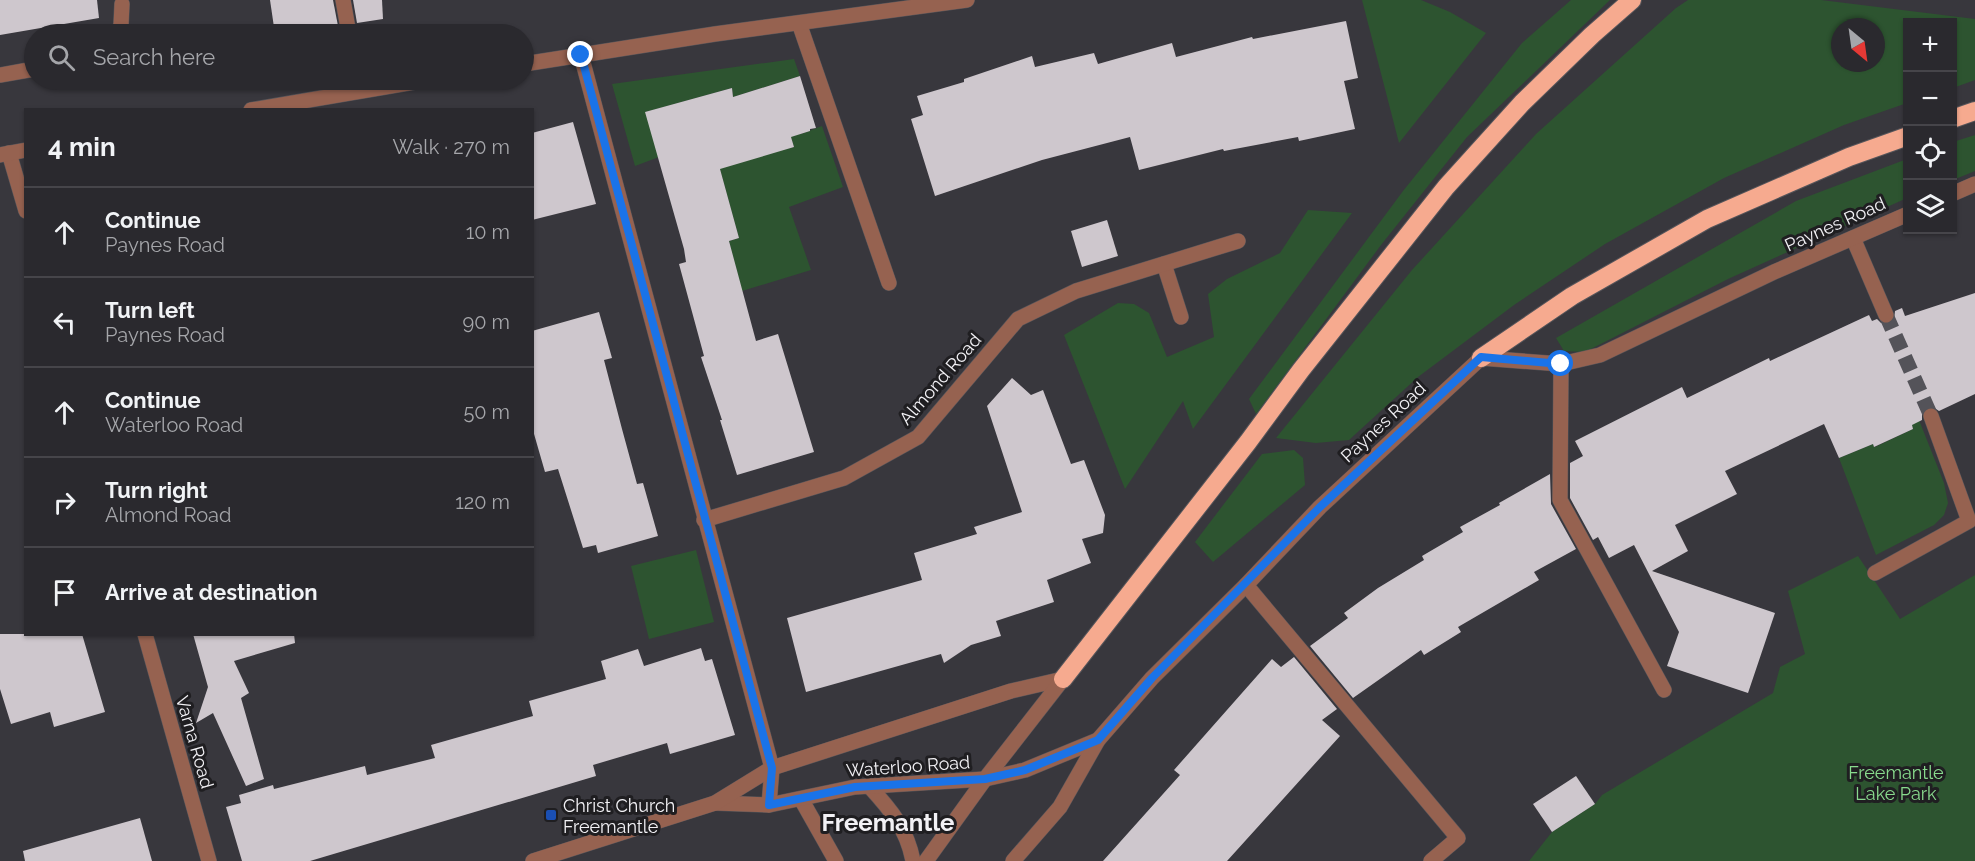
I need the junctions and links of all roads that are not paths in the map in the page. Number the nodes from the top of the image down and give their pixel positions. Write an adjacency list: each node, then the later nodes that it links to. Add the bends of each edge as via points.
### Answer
1 (344, 0): 7 (street)
2 (967, 0): 5 (street)
3 (1632, 0): 36 (highway, via 1522,103 1446,187)
4 (122, 4): 6 (street)
5 (799, 23): 8 (street); 26 (street)
6 (121, 24)
7 (347, 24)
8 (581, 55): 9 (street); 32 (street)
9 (534, 62)
10 (24, 71): 11 (street)
11 (0, 75)
12 (335, 90): 13 (street)
13 (259, 108)
14 (1975, 111): 15 (highway)
15 (1957, 118)
16 (1903, 138): 29 (highway, via 1707,219 1572,296)
17 (24, 150): 18 (street)
18 (5, 154): 21 (street)
19 (1975, 184): 20 (street)
20 (1957, 192)
21 (24, 206)
22 (1903, 216): 23 (street, Paynes Road)
23 (1853, 238): 27 (street); 30 (street, Paynes Road, via 1600,356)
24 (1238, 241): 25 (street, Almond Road)
25 (1164, 264): 28 (street); 32 (street, Almond Road, via 1076,291 1018,319 918,437 844,478)
26 (889, 283)
27 (1886, 315)
28 (1181, 317)
29 (1481, 357): 30 (street, Paynes Road); 34 (street, Paynes Road, via 1320,507)
30 (1561, 364): 37 (street, via 1560,500)
31 (1931, 416): 33 (street, via 1970,521)
32 (704, 520): 39 (street)
33 (1875, 573)
34 (1246, 585): 38 (street, Paynes Road, via 1152,678); 51 (street, via 1458,838)
35 (146, 636): 45 (street, Varna Road)
36 (1064, 679): 39 (street, Waterloo Road, via 1011,692); 40 (street)
37 (1664, 690)
38 (1098, 740): 40 (street, Waterloo Road, via 1025,770); 50 (street, Paynes Road, via 1060,807)
39 (772, 768): 43 (street, Waterloo Road); 44 (street)
40 (985, 779): 41 (street, Waterloo Road); 49 (street)
41 (869, 786): 42 (street, Waterloo Road); 48 (street, via 894,813)
42 (801, 799): 44 (street, Waterloo Road); 47 (street)
43 (716, 803): 44 (street, Waterloo Road); 46 (street, Waterloo Road)
44 (769, 805)
45 (208, 861)
46 (533, 861)
47 (836, 861)
48 (913, 861)
49 (926, 861)
50 (1013, 861)
51 (1431, 861)

